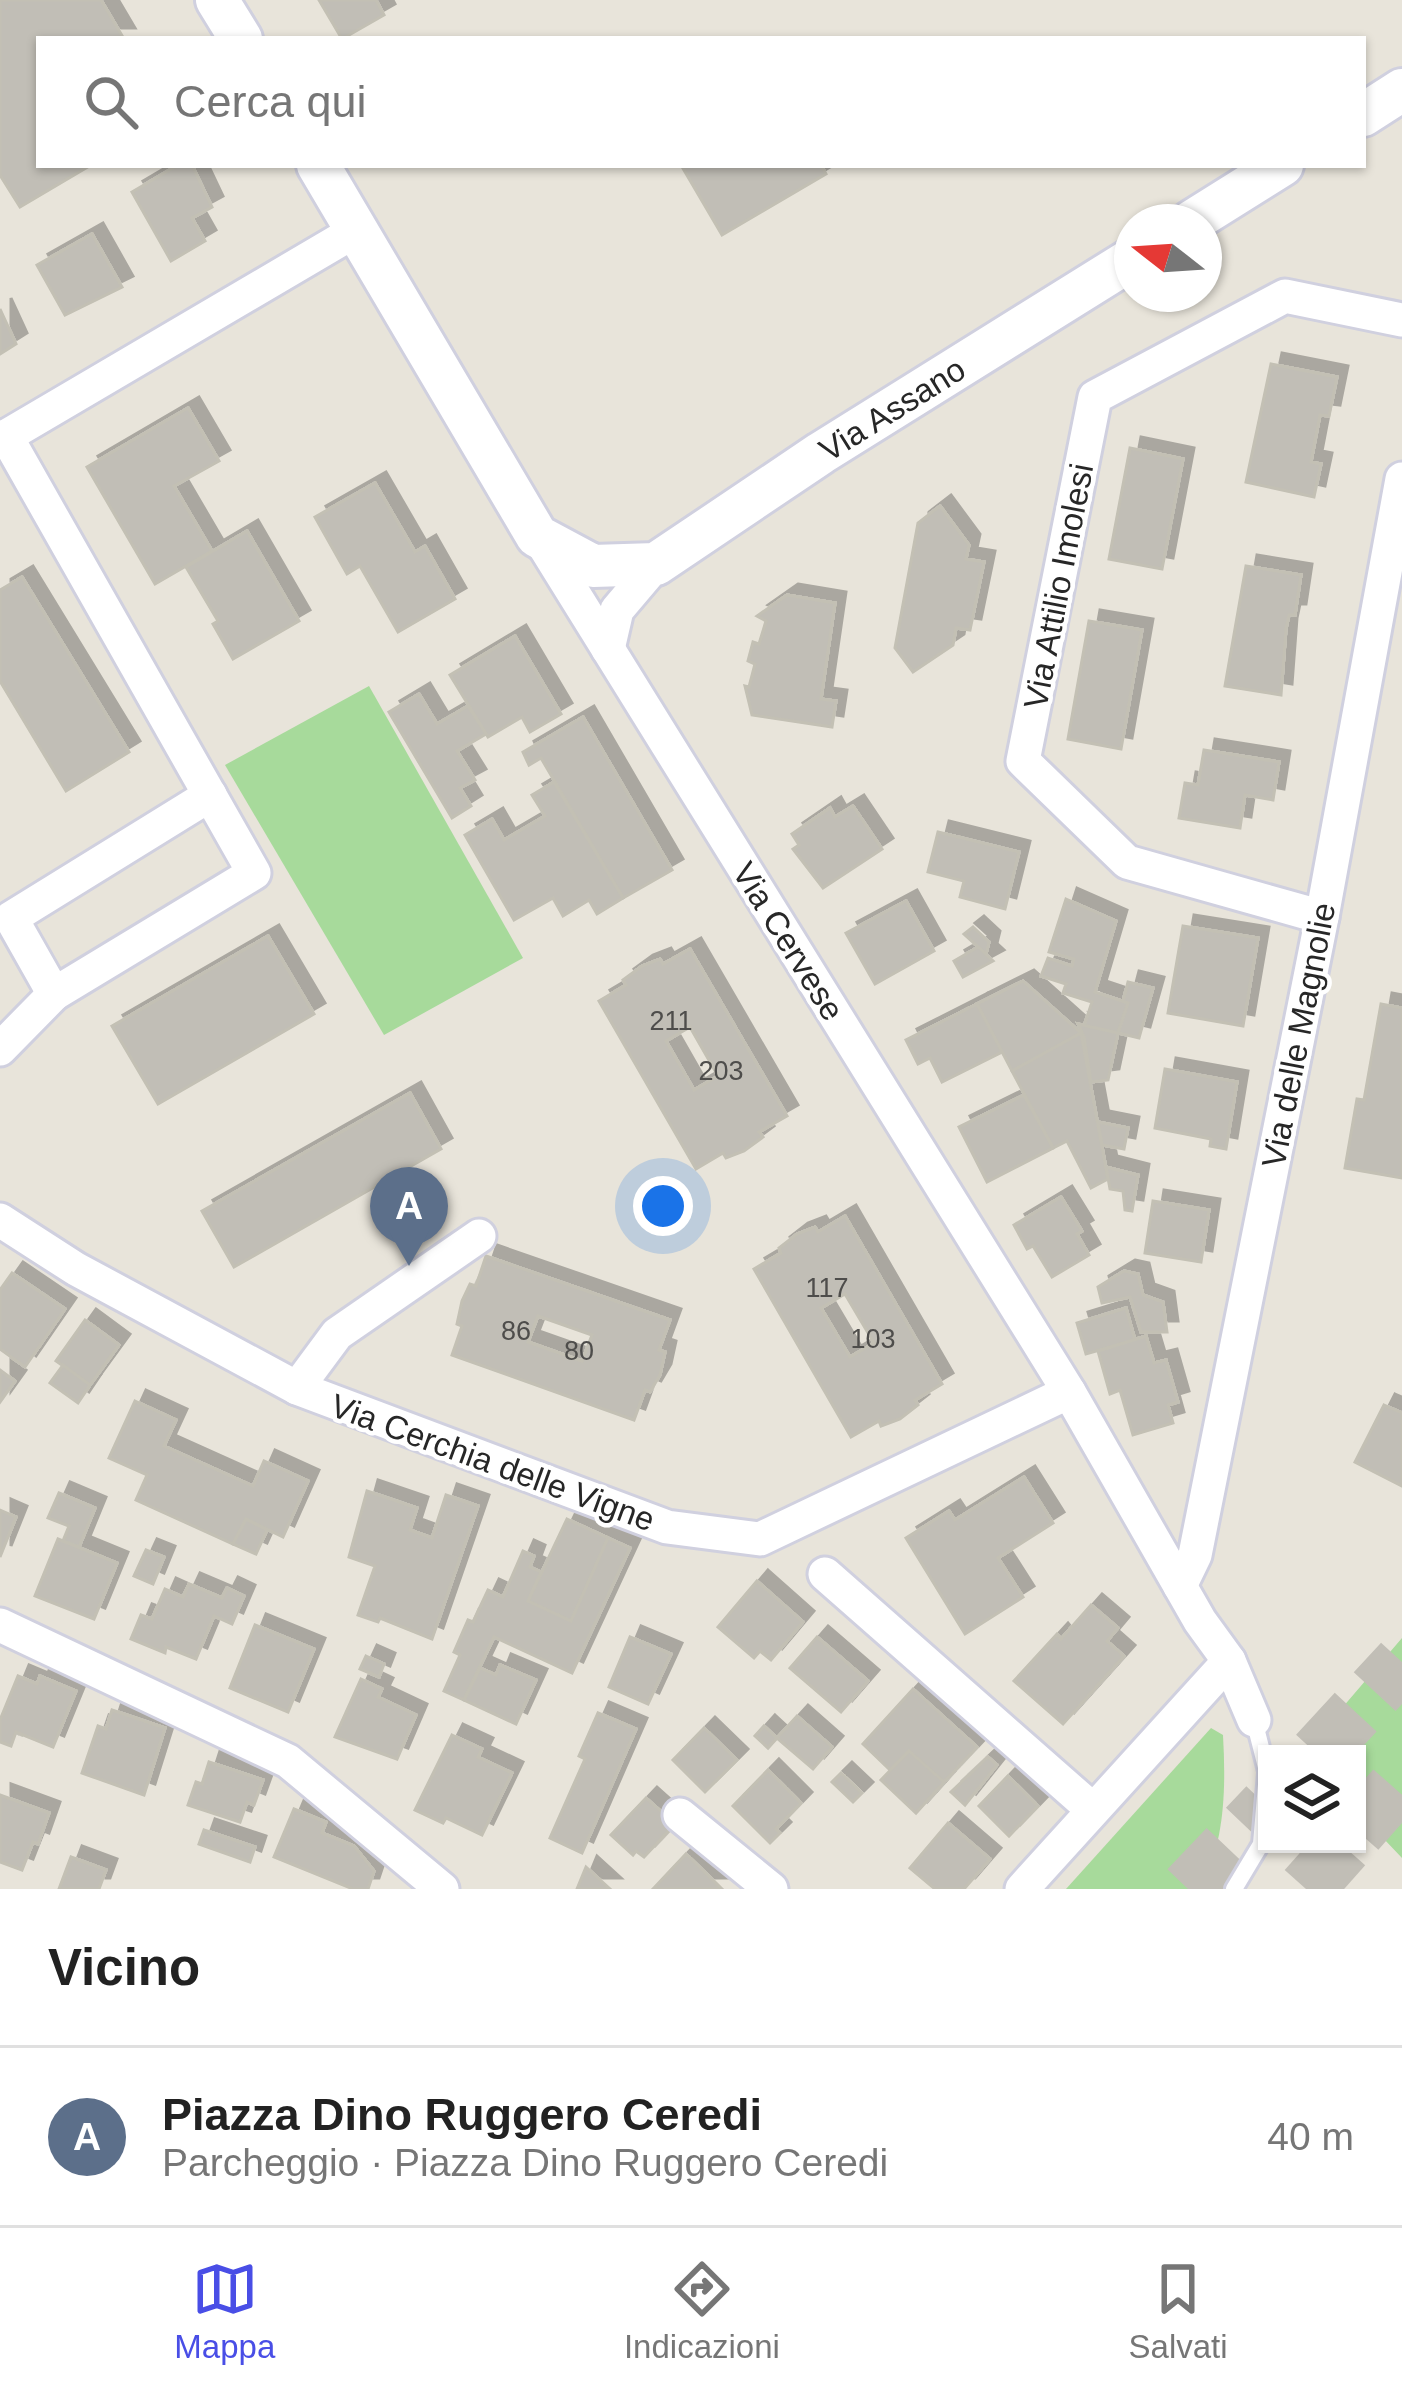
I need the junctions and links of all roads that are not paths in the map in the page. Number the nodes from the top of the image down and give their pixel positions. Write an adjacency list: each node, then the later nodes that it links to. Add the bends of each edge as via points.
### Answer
1 (217, 0): 2 (street)
2 (239, 36)
3 (1402, 90): 4 (street)
4 (1366, 113)
5 (320, 168): 8 (street, Via Cervese)
6 (1277, 168): 7 (street)
7 (1220, 204)
8 (357, 230): 11 (street); 13 (street, Via Cervese)
9 (1114, 270): 14 (street, Via Assano)
10 (1402, 320): 17 (street, Via Attilio Imolesi, via 1285,296 1096,398 1023,761 1126,862)
11 (3, 438): 16 (street)
12 (1402, 479): 17 (street, Via delle Magnolie)
13 (537, 536): 14 (street, via 593,566); 15 (street, Via Cervese)
14 (656, 564): 15 (street, Via Assano, via 617,610)
15 (608, 649): 23 (street, Via Cervese)
16 (210, 795): 18 (street, via 11,918); 18 (street, via 254,873)
17 (1322, 917): 25 (street, Via delle Magnolie, via 1195,1555)
18 (54, 994): 19 (street)
19 (0, 1049)
20 (0, 1220): 22 (street, Via Cerchia delle Vigne)
21 (479, 1236): 22 (street, via 337,1334)
22 (297, 1388): 23 (street, Via Cerchia delle Vigne, via 668,1527 760,1539)
23 (1069, 1392): 25 (street, Via Cervese)
24 (826, 1574): 30 (street)
25 (1180, 1586): 27 (street, Via Cervese)
26 (0, 1625): 33 (street, via 288,1761)
27 (1229, 1661): 28 (street, Via Cervese); 30 (street)
28 (1254, 1720): 29 (lane)
29 (1260, 1745)
30 (1092, 1809): 35 (street)
31 (680, 1815): 34 (street)
32 (1258, 1849): 36 (lane)
33 (442, 1889)
34 (771, 1889)
35 (1022, 1889)
36 (1234, 1889)

